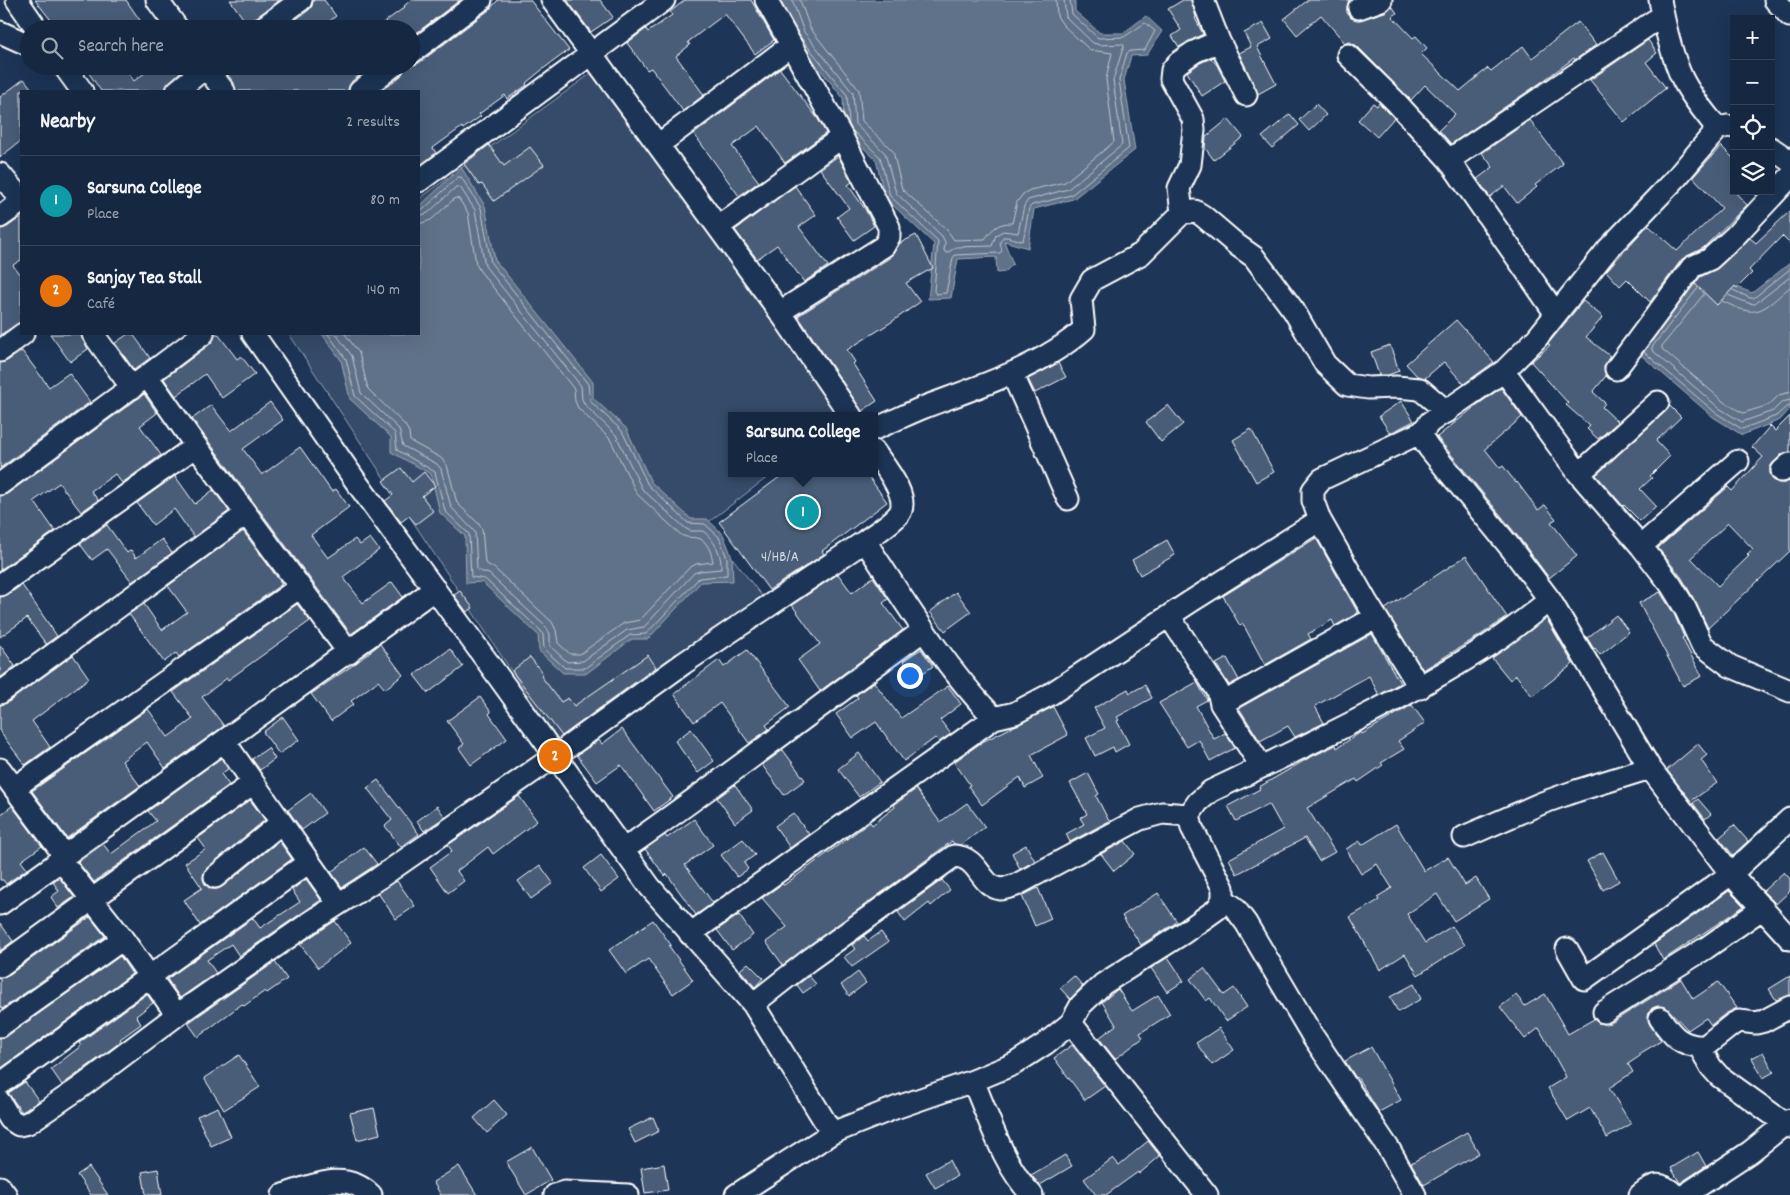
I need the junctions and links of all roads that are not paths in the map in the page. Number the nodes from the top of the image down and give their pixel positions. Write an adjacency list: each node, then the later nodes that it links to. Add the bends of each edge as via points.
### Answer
1 (17, 0): 14 (street)
2 (157, 0): 15 (street)
3 (301, 0): 16 (street)
4 (481, 0): 21 (street)
5 (552, 0): 22 (street)
6 (664, 0): 22 (street)
7 (766, 0): 20 (street)
8 (1202, 0): 19 (street)
9 (1381, 0): 12 (street)
10 (1775, 0): 13 (street)
11 (1661, 7): 33 (street, via 1683,80 1702,108); 37 (street)
12 (1359, 8)
13 (1790, 16)
14 (31, 20)
15 (171, 20)
16 (273, 20)
17 (0, 32): 18 (street)
18 (20, 41)
19 (1219, 41): 32 (street); 44 (street, via 1194,52 1172,70 1171,79 1193,119 1194,130 1190,165 1179,188)
20 (791, 44): 34 (street); 35 (street)
21 (420, 46)
22 (590, 53): 35 (street); 41 (street)
23 (1348, 55): 37 (street)
24 (70, 75): 28 (street)
25 (196, 75): 29 (street)
26 (212, 75): 30 (street)
27 (381, 75): 31 (street)
28 (81, 90)
29 (178, 90)
30 (223, 90)
31 (361, 90)
32 (1246, 95)
33 (1726, 128): 48 (street, via 1608,249)
34 (842, 137): 46 (street); 47 (street, via 889,227 889,237 884,246)
35 (658, 145): 46 (street)
36 (1774, 150): 38 (street)
37 (1449, 160): 48 (street)
38 (1790, 160)
39 (0, 174): 42 (street)
40 (1790, 177): 54 (street, via 1710,259 1692,267)
41 (420, 180)
42 (20, 200)
43 (20, 202): 45 (street)
44 (1182, 213): 56 (street, via 1141,254 1092,280 1082,299 1084,329 1068,344); 60 (street, via 1195,211 1254,256 1294,311 1325,364 1347,385 1420,389)
45 (0, 217)
46 (718, 227): 47 (street)
47 (780, 312): 59 (street)
48 (1556, 314): 55 (street)
49 (22, 335): 53 (street)
50 (94, 335): 57 (street)
51 (202, 335): 57 (street)
52 (254, 335): 75 (street)
53 (0, 351)
54 (1616, 369)
55 (1504, 371): 60 (street); 66 (street)
56 (1012, 373): 61 (street); 68 (street)
57 (139, 382): 63 (street); 67 (street)
58 (1658, 402): 66 (street)
59 (848, 412)
60 (1446, 412): 62 (street, via 1430,422)
61 (878, 427)
62 (1422, 432): 70 (street, via 1322,478 1313,490); 76 (street, via 1429,448)
63 (196, 446): 69 (street); 73 (street)
64 (878, 457): 71 (street, via 900,492 903,503 899,514)
65 (1738, 461): 72 (street)
66 (1579, 474): 72 (street)
67 (0, 484)
68 (1068, 499)
69 (246, 514): 74 (street); 83 (street)
70 (1320, 520): 77 (street); 78 (street)
71 (865, 541): 79 (street); 87 (street, via 684,663)
72 (1641, 546): 82 (street, via 1671,585 1702,645 1730,666)
73 (0, 585)
74 (300, 587): 80 (street); 92 (street)
75 (434, 589): 80 (street); 87 (street)
76 (1550, 600): 81 (street, via 1491,644); 89 (street)
77 (1169, 616): 84 (street, via 1218,691); 85 (street, via 1049,695 1015,713)
78 (1376, 617): 81 (street); 84 (street)
79 (924, 630): 85 (street, via 947,665); 97 (street)
80 (349, 653): 86 (street)
81 (1420, 688): 88 (street)
82 (1790, 691)
83 (0, 693)
84 (1221, 704): 88 (street)
85 (994, 718): 107 (street)
86 (224, 741): 91 (street); 98 (street)
87 (556, 756): 97 (street); 105 (street)
88 (1262, 767): 93 (street, via 1210,791)
89 (1650, 768): 96 (street, via 1559,797); 100 (street)
90 (0, 769): 92 (street)
91 (253, 783): 95 (street); 103 (street)
92 (14, 788): 98 (street, via 61,851)
93 (1190, 815): 104 (street, via 1192,828 1223,888); 113 (street, via 1162,813 1140,819 1016,885 1002,889 990,885 969,859 954,856)
94 (1790, 819): 100 (street)
95 (281, 824): 99 (street); 101 (street)
96 (1464, 837)
97 (623, 850): 107 (street)
98 (60, 859): 102 (street); 103 (street)
99 (309, 862): 105 (street); 112 (street)
100 (1731, 874): 106 (street); 110 (street, via 1584,979)
101 (215, 877)
102 (3, 894)
103 (93, 899): 108 (street); 111 (street)
104 (1223, 899): 118 (street, via 1217,909 1182,934 1103,984 1081,1006); 135 (street, via 1246,923 1312,1035 1389,1148)
105 (338, 904): 116 (street)
106 (1762, 908): 109 (street); 115 (street, via 1706,948)
107 (690, 934): 113 (street)
108 (123, 939): 112 (street); 119 (street)
109 (1790, 939)
110 (1567, 949)
111 (0, 966)
112 (150, 977): 116 (street); 122 (street)
113 (753, 1004): 125 (street)
114 (1790, 1007): 120 (street, via 1764,1022 1739,1021 1709,1044)
115 (1604, 1012)
116 (177, 1015): 123 (street, via 82,1087 28,1123 18,1125)
117 (1660, 1018): 120 (street, via 1675,1038)
118 (1071, 1023): 121 (street, via 1014,1064); 134 (street)
119 (0, 1026)
120 (1699, 1046): 124 (street, via 1719,1076)
121 (973, 1081): 125 (street); 133 (street, via 1007,1158 1022,1185)
122 (0, 1084)
123 (3, 1114)
124 (1788, 1123): 138 (street)
125 (832, 1133): 132 (street)
126 (0, 1187): 127 (street)
127 (6, 1195)
128 (283, 1195): 129 (street, via 328,1181 346,1180)
129 (371, 1195)
130 (555, 1195): 131 (street, via 564,1192)
131 (628, 1195)
132 (736, 1195)
133 (1032, 1195)
134 (1207, 1195)
135 (1415, 1195)
136 (1640, 1195): 137 (street, via 1658,1185 1665,1186)
137 (1675, 1195)
138 (1685, 1195)

